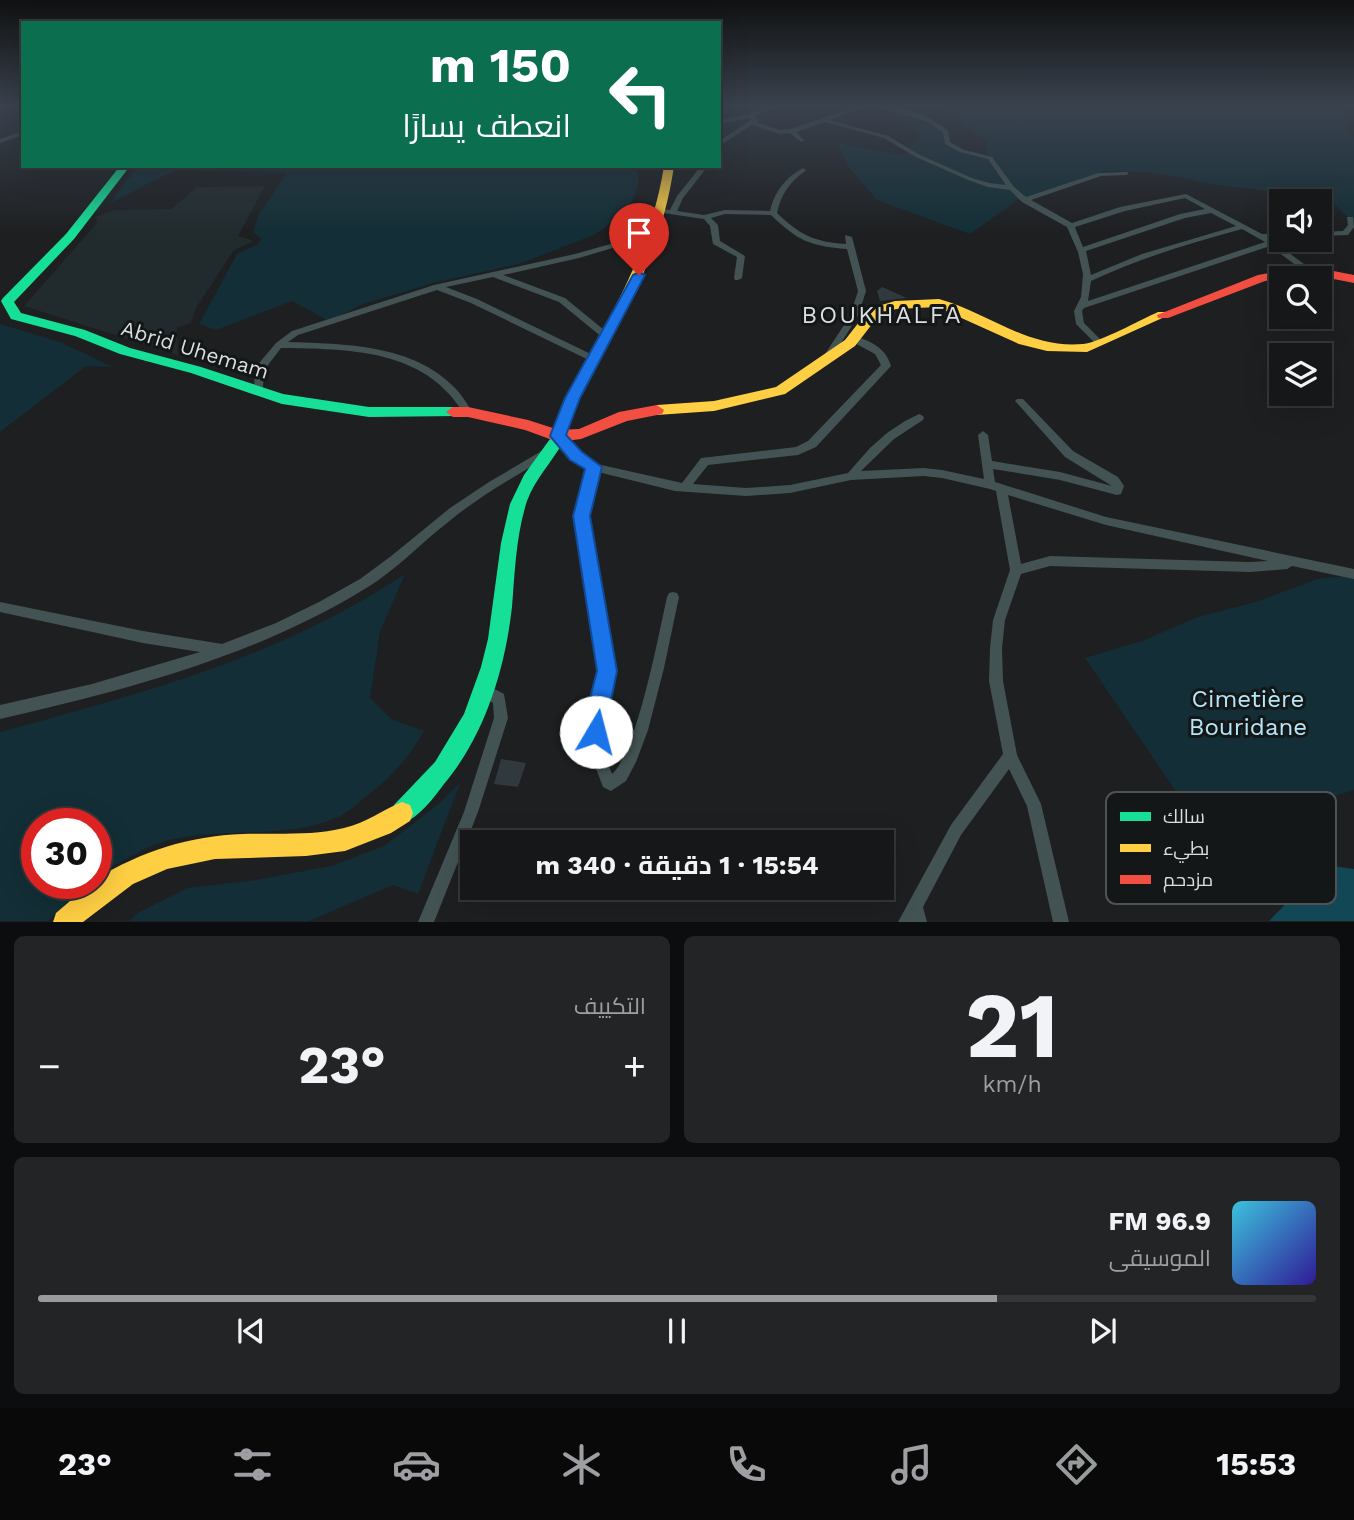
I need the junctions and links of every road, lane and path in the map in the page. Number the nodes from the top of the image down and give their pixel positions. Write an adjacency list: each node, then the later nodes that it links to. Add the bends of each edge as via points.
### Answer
1 (905, 148): 8 (street, via 988,186)
2 (955, 148): 8 (street, via 994,161)
3 (124, 168): 35 (street, Abrid Uhemam, via 57,254)
4 (669, 168): 11 (street)
5 (703, 168): 11 (street)
6 (803, 170): 12 (street, via 782,188)
7 (1126, 173): 9 (street, via 1100,174)
8 (1012, 188): 9 (street)
9 (1025, 200): 15 (street)
10 (1213, 210): 15 (street, via 1180,195); 16 (street); 25 (street)
11 (668, 212): 13 (street); 17 (street)
12 (773, 213): 13 (street, via 725,212); 24 (street, via 797,237)
13 (706, 217): 31 (street, via 714,225 716,242 741,256)
14 (1350, 219): 18 (street, via 1352,225 1345,233)
15 (1071, 226): 25 (street)
16 (1244, 226): 19 (street); 33 (street)
17 (656, 234): 28 (street); 37 (street)
18 (1332, 234)
19 (1261, 236): 20 (street); 22 (street)
20 (1269, 236)
21 (848, 237): 24 (street)
22 (1269, 241)
23 (1269, 244): 36 (street)
24 (849, 247): 42 (street, via 862,290 854,316)
25 (1081, 250): 33 (street)
26 (1284, 252): 27 (street)
27 (1303, 266)
28 (493, 274): 34 (street); 37 (street, via 562,300)
29 (1332, 275): 32 (street)
30 (1269, 277): 39 (street)
31 (738, 278)
32 (1354, 279)
33 (1087, 280): 36 (street)
34 (437, 287): 40 (street, via 295,333); 41 (street)
35 (4, 302): 43 (street, Abrid Uhemam, via 16,316 80,332 125,352)
36 (1082, 306): 39 (street, via 1080,324)
37 (606, 336): 41 (street)
38 (854, 338): 39 (street, via 880,310 895,304 939,303 990,328 1047,347 1087,348); 42 (street); 53 (street, via 878,352 886,366 812,444 798,451 705,461)
39 (1098, 341)
40 (279, 345): 43 (street, via 260,368); 45 (street, via 349,347 395,355 456,392)
41 (594, 359): 48 (street)
42 (827, 359): 48 (street, via 780,391 714,407 624,416)
43 (258, 392): 45 (street, Abrid Uhemam, via 359,411)
44 (1020, 401): 49 (street, via 1069,454 1114,480 1117,491)
45 (468, 412): 48 (street, Abrid Uhemam, via 528,425)
46 (919, 418): 51 (street, via 871,451)
47 (983, 435): 49 (street)
48 (554, 443): 50 (street); 59 (street, via 444,519 394,564 362,584); 60 (street, via 532,473 517,506 497,645)
49 (988, 464): 52 (street)
50 (594, 467): 53 (street); 57 (street, via 582,530 607,671 596,718 596,747 611,784 633,755)
51 (851, 476): 52 (street, via 924,472); 53 (street, via 790,489 726,492)
52 (996, 487): 54 (street, via 1106,521); 55 (street)
53 (684, 488)
54 (1300, 562): 55 (street, via 1250,567 1050,561); 56 (street)
55 (1016, 570): 62 (street, via 999,620 996,648 996,681)
56 (1354, 573)
57 (673, 597)
58 (0, 607): 59 (street)
59 (222, 650): 61 (street)
60 (485, 691): 64 (street, via 470,729 442,773 410,806 372,832 298,847 241,846 148,860 114,877 81,902); 65 (street, via 499,699 500,718 471,812)
61 (0, 712)
62 (1010, 756): 63 (street, via 956,830); 66 (street, via 1034,804)
63 (913, 917)
64 (65, 922)
65 (426, 922)
66 (1062, 922)

